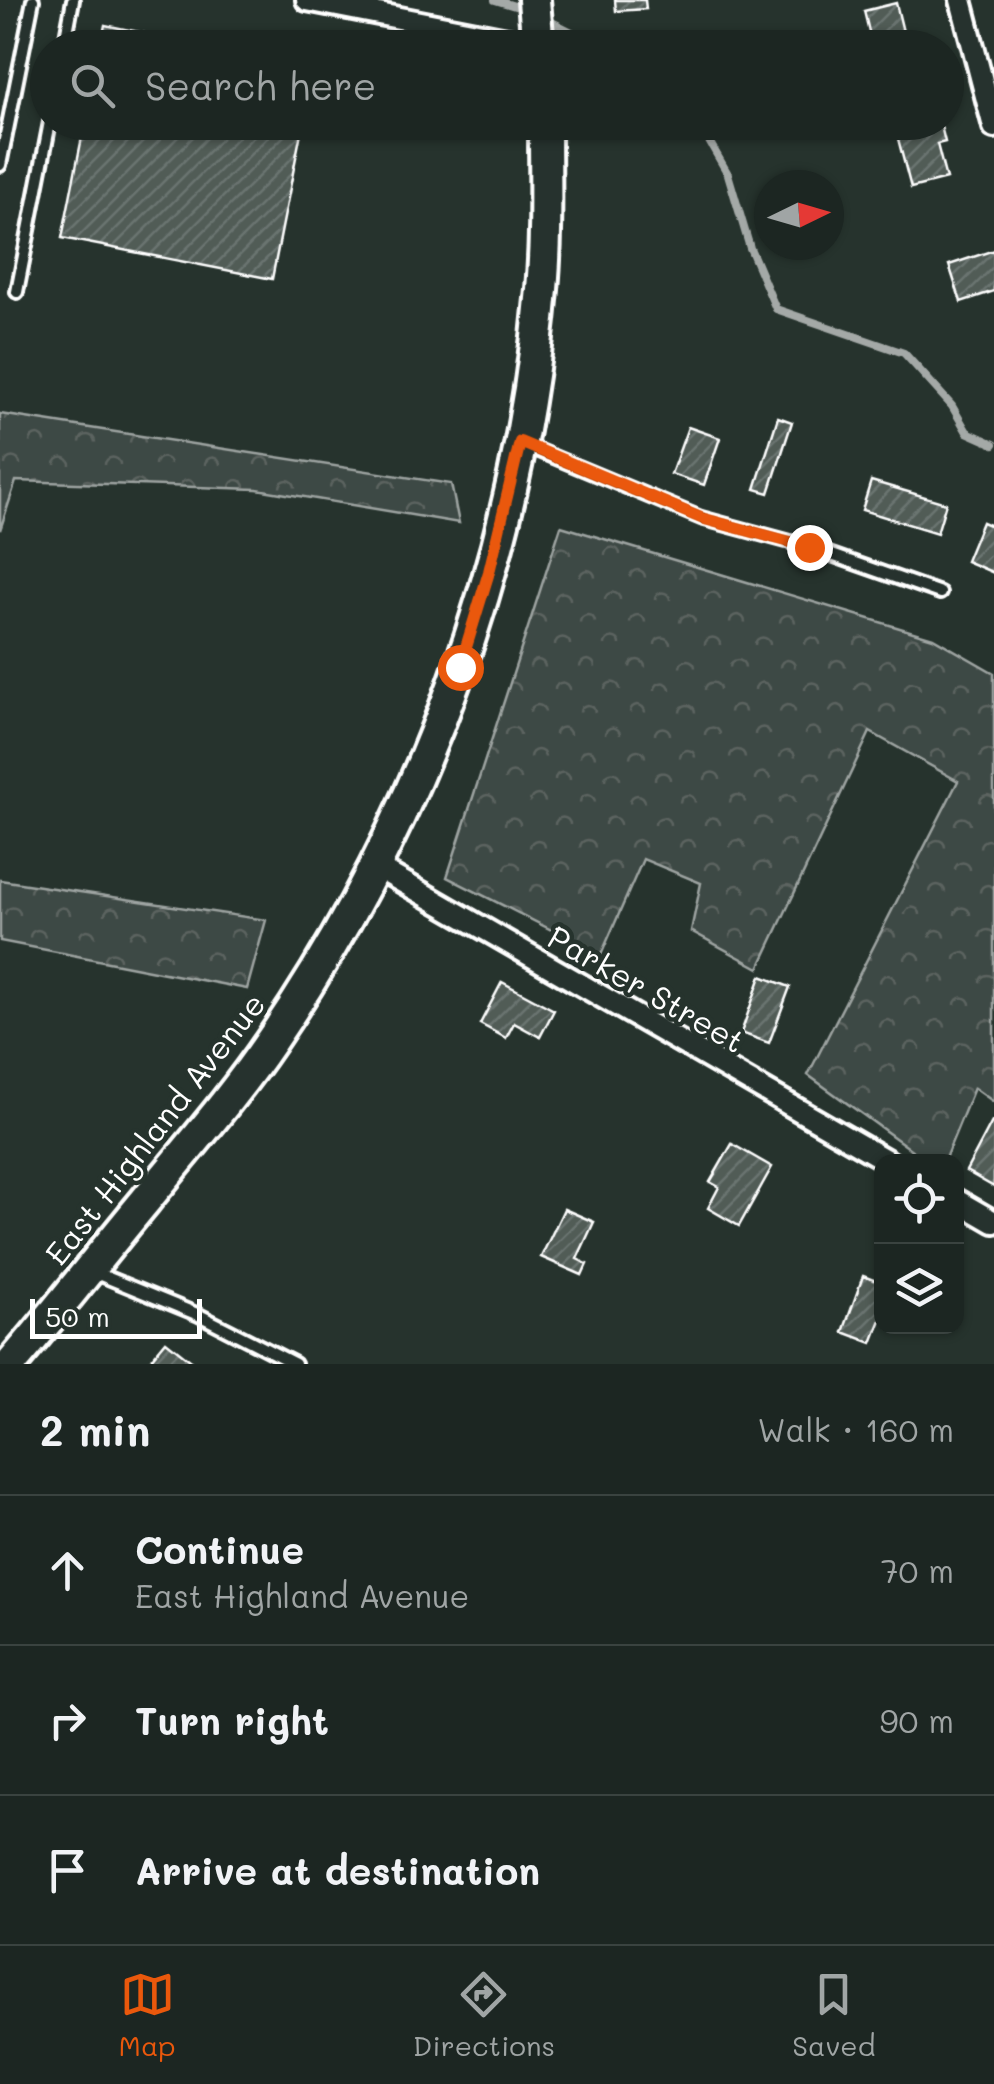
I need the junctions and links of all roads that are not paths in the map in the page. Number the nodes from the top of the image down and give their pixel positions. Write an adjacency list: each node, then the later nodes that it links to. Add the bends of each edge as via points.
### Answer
1 (34, 0): 13 (lane)
2 (74, 0): 6 (lane)
3 (307, 0): 7 (street)
4 (534, 0): 8 (street)
5 (961, 0): 9 (street)
6 (68, 30)
7 (458, 30)
8 (537, 30)
9 (988, 86): 10 (street)
10 (994, 127)
11 (47, 140): 14 (lane)
12 (545, 140): 15 (street, East Highland Avenue, via 542,286)
13 (0, 165)
14 (17, 292)
15 (520, 442): 16 (lane, via 701,518); 17 (street, East Highland Avenue, via 460,667 408,802)
16 (940, 593)
17 (375, 866): 18 (street, Parker Street); 21 (street, East Highland Avenue, via 272,1040)
18 (875, 1154)
19 (964, 1205): 20 (street)
20 (994, 1222)
21 (88, 1270): 22 (street, East Highland Avenue); 23 (lane)
22 (10, 1364)
23 (294, 1364)

